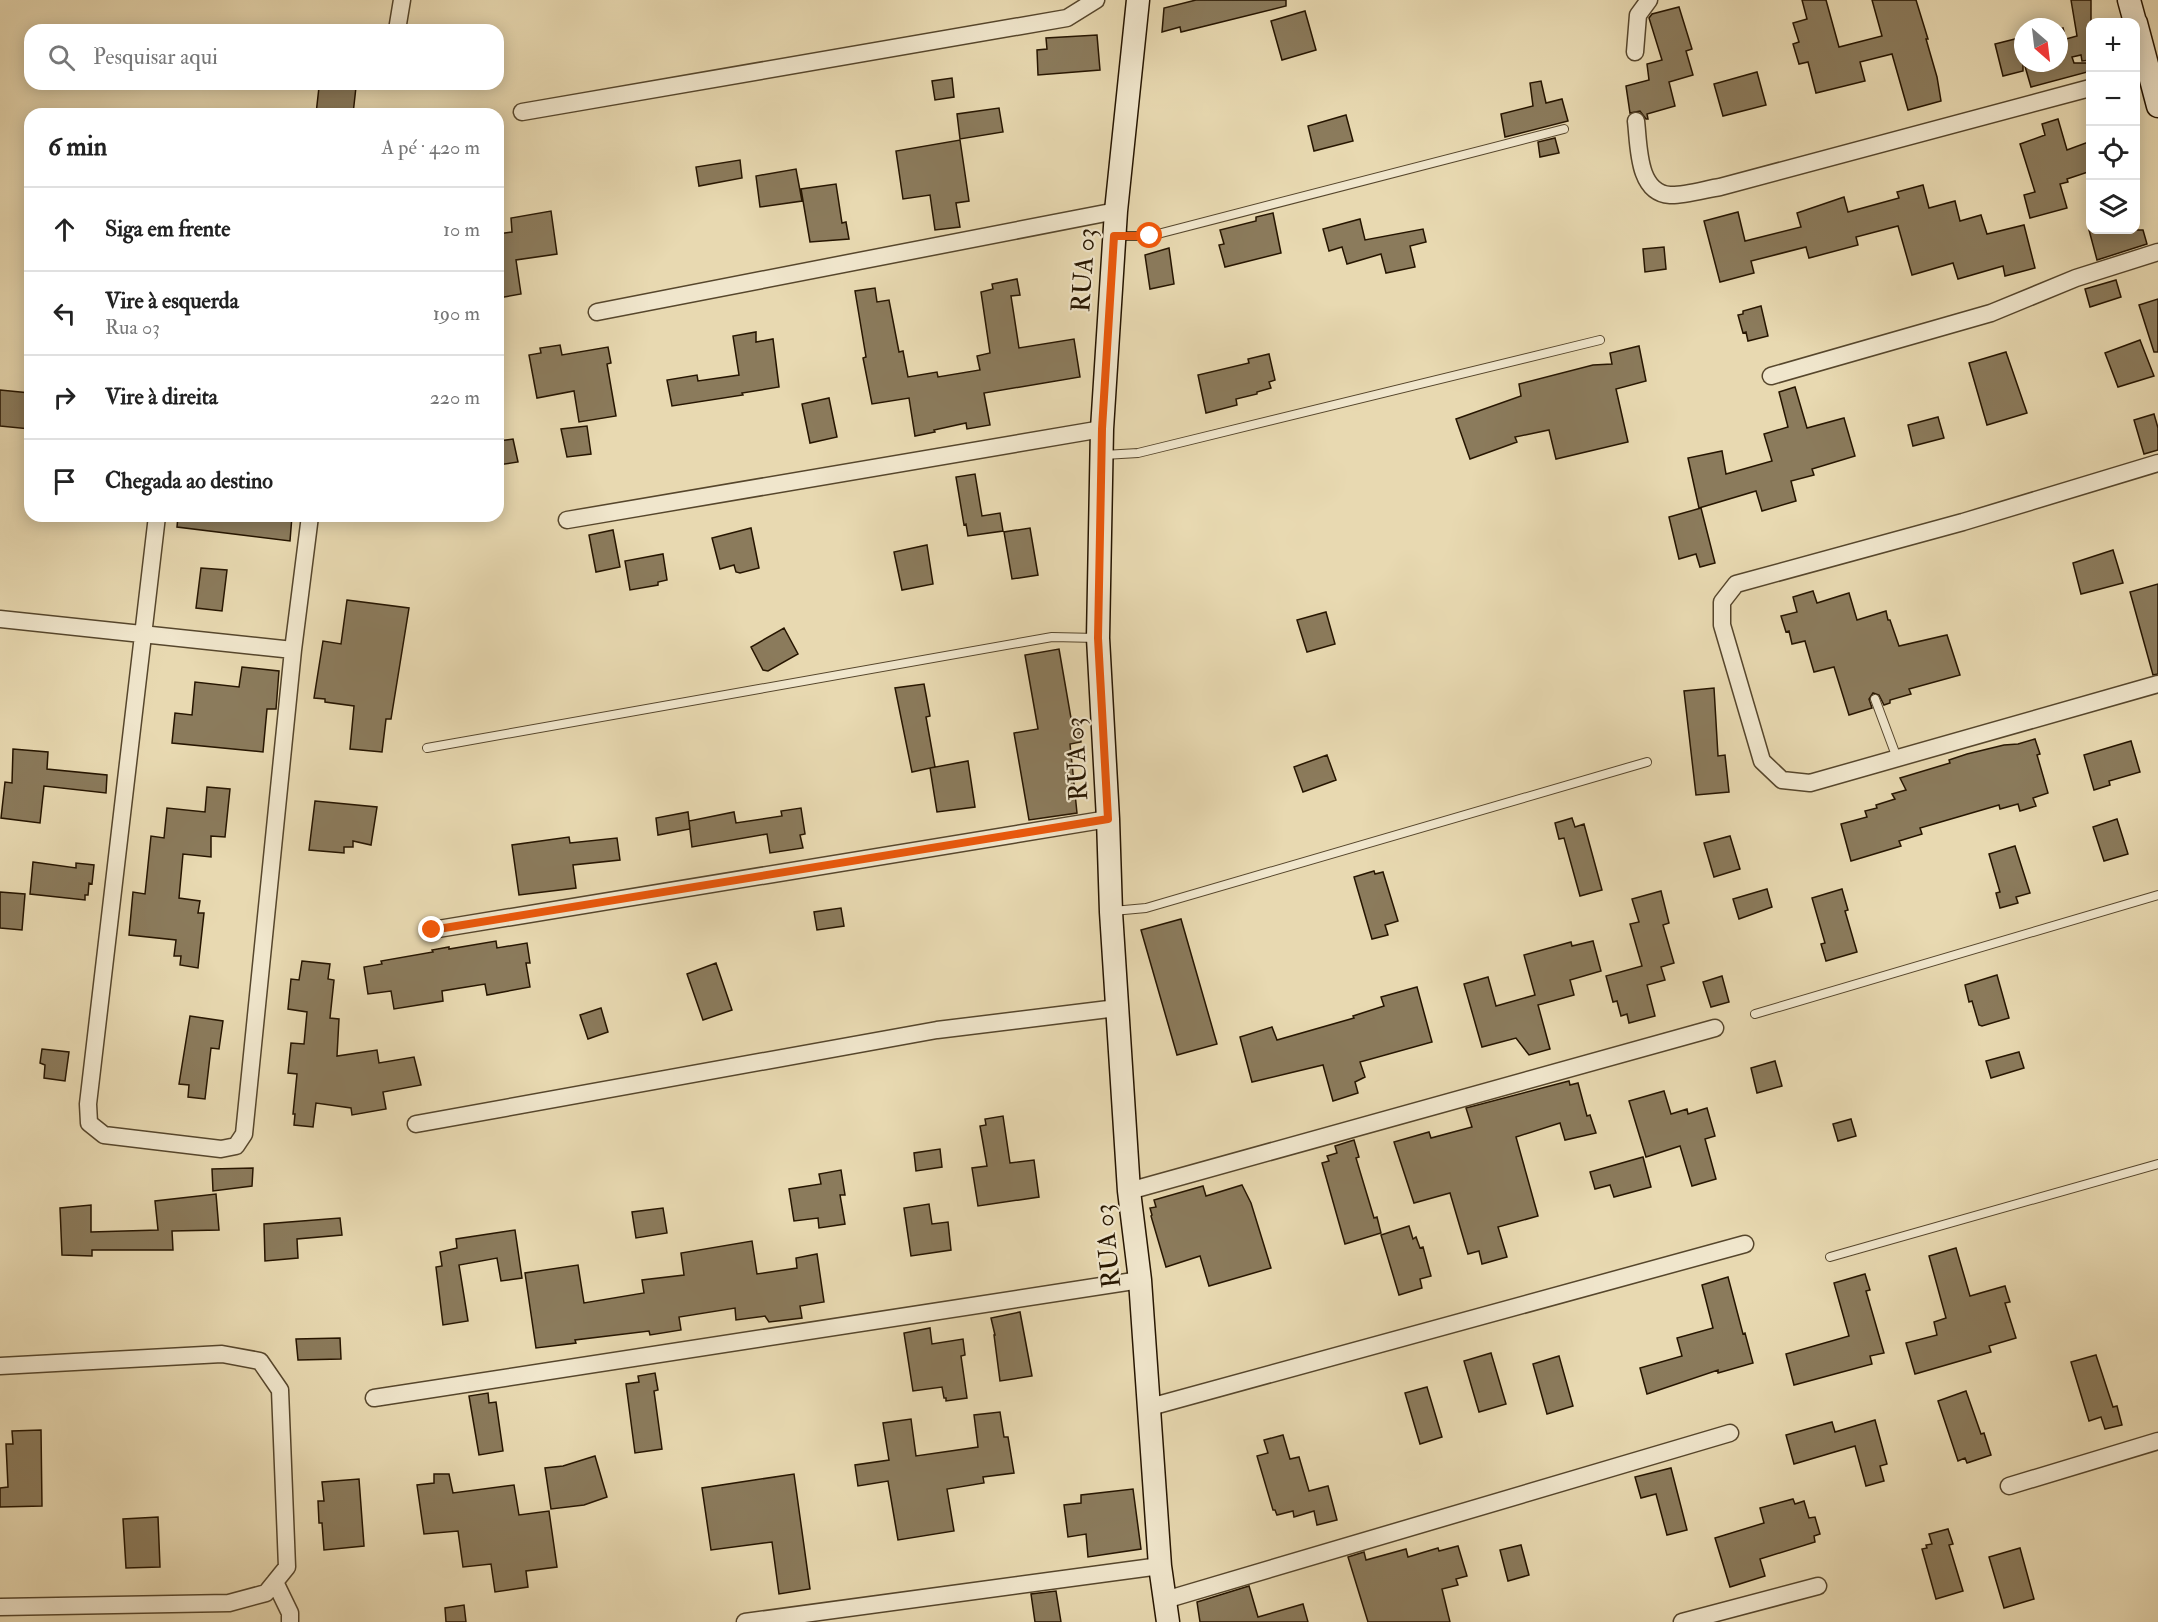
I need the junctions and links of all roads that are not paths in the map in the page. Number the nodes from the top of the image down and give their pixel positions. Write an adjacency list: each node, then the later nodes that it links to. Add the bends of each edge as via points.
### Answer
1 (402, 0): 7 (street)
2 (1096, 0): 12 (street, via 1067,18)
3 (1138, 0): 15 (street, RUA 03)
4 (1649, 0): 8 (street, via 1638,15)
5 (2130, 0): 6 (street)
6 (2134, 18)
7 (398, 24)
8 (1635, 52)
9 (2142, 74): 11 (street)
10 (2086, 89): 13 (street, via 1720,187 1669,195 1654,189 1642,172)
11 (2157, 100)
12 (522, 112)
13 (1636, 121)
14 (1563, 129): 16 (lane, via 1150,236)
15 (1116, 211): 16 (street, RUA 03); 18 (street)
16 (1114, 236): 21 (street, RUA 03)
17 (2158, 252): 20 (street, via 2076,278 1991,313)
18 (597, 312)
19 (1600, 340): 22 (lane, via 1138,453)
20 (1771, 376)
21 (1102, 429): 22 (street, RUA 03); 24 (street)
22 (1101, 455): 29 (street, RUA 03)
23 (2158, 462): 34 (street, via 1963,522 1736,584 1722,602 1722,625 1762,761 1782,780 1810,783)
24 (567, 520)
25 (156, 522): 28 (street)
26 (309, 522): 30 (street)
27 (0, 619): 28 (street)
28 (142, 635): 30 (street); 30 (street, via 88,1104 89,1123 104,1135 221,1149 236,1146 244,1134)
29 (1098, 638): 33 (lane, via 1052,637); 36 (street, RUA 03)
30 (293, 650)
31 (2158, 684): 34 (street)
32 (1875, 699): 34 (lane)
33 (427, 748)
34 (1897, 758)
35 (1647, 762): 38 (lane, via 1146,908)
36 (1108, 819): 38 (street, RUA 03); 39 (street)
37 (2158, 895): 41 (lane)
38 (1111, 912): 40 (street, RUA 03)
39 (432, 930)
40 (1118, 1008): 43 (street, via 937,1030); 45 (street, RUA 03)
41 (1755, 1014)
42 (1715, 1028): 45 (street)
43 (416, 1124)
44 (2158, 1164): 47 (lane)
45 (1129, 1191): 48 (street, RUA 03)
46 (1745, 1244): 51 (street)
47 (1830, 1257)
48 (1140, 1280): 50 (street); 51 (street, RUA 03)
49 (0, 1366): 56 (street, via 222,1354 260,1360 280,1390 287,1567)
50 (374, 1398)
51 (1150, 1407): 55 (street, RUA 03)
52 (1730, 1433): 59 (street)
53 (2158, 1442): 54 (street)
54 (2009, 1486)
55 (1160, 1566): 59 (street, RUA 03); 61 (street)
56 (275, 1582): 58 (street, via 266,1593 229,1603); 60 (street, via 290,1613)
57 (1818, 1586): 62 (street)
58 (0, 1607)
59 (1167, 1611)
60 (290, 1622)
61 (745, 1622)
62 (1682, 1622)

